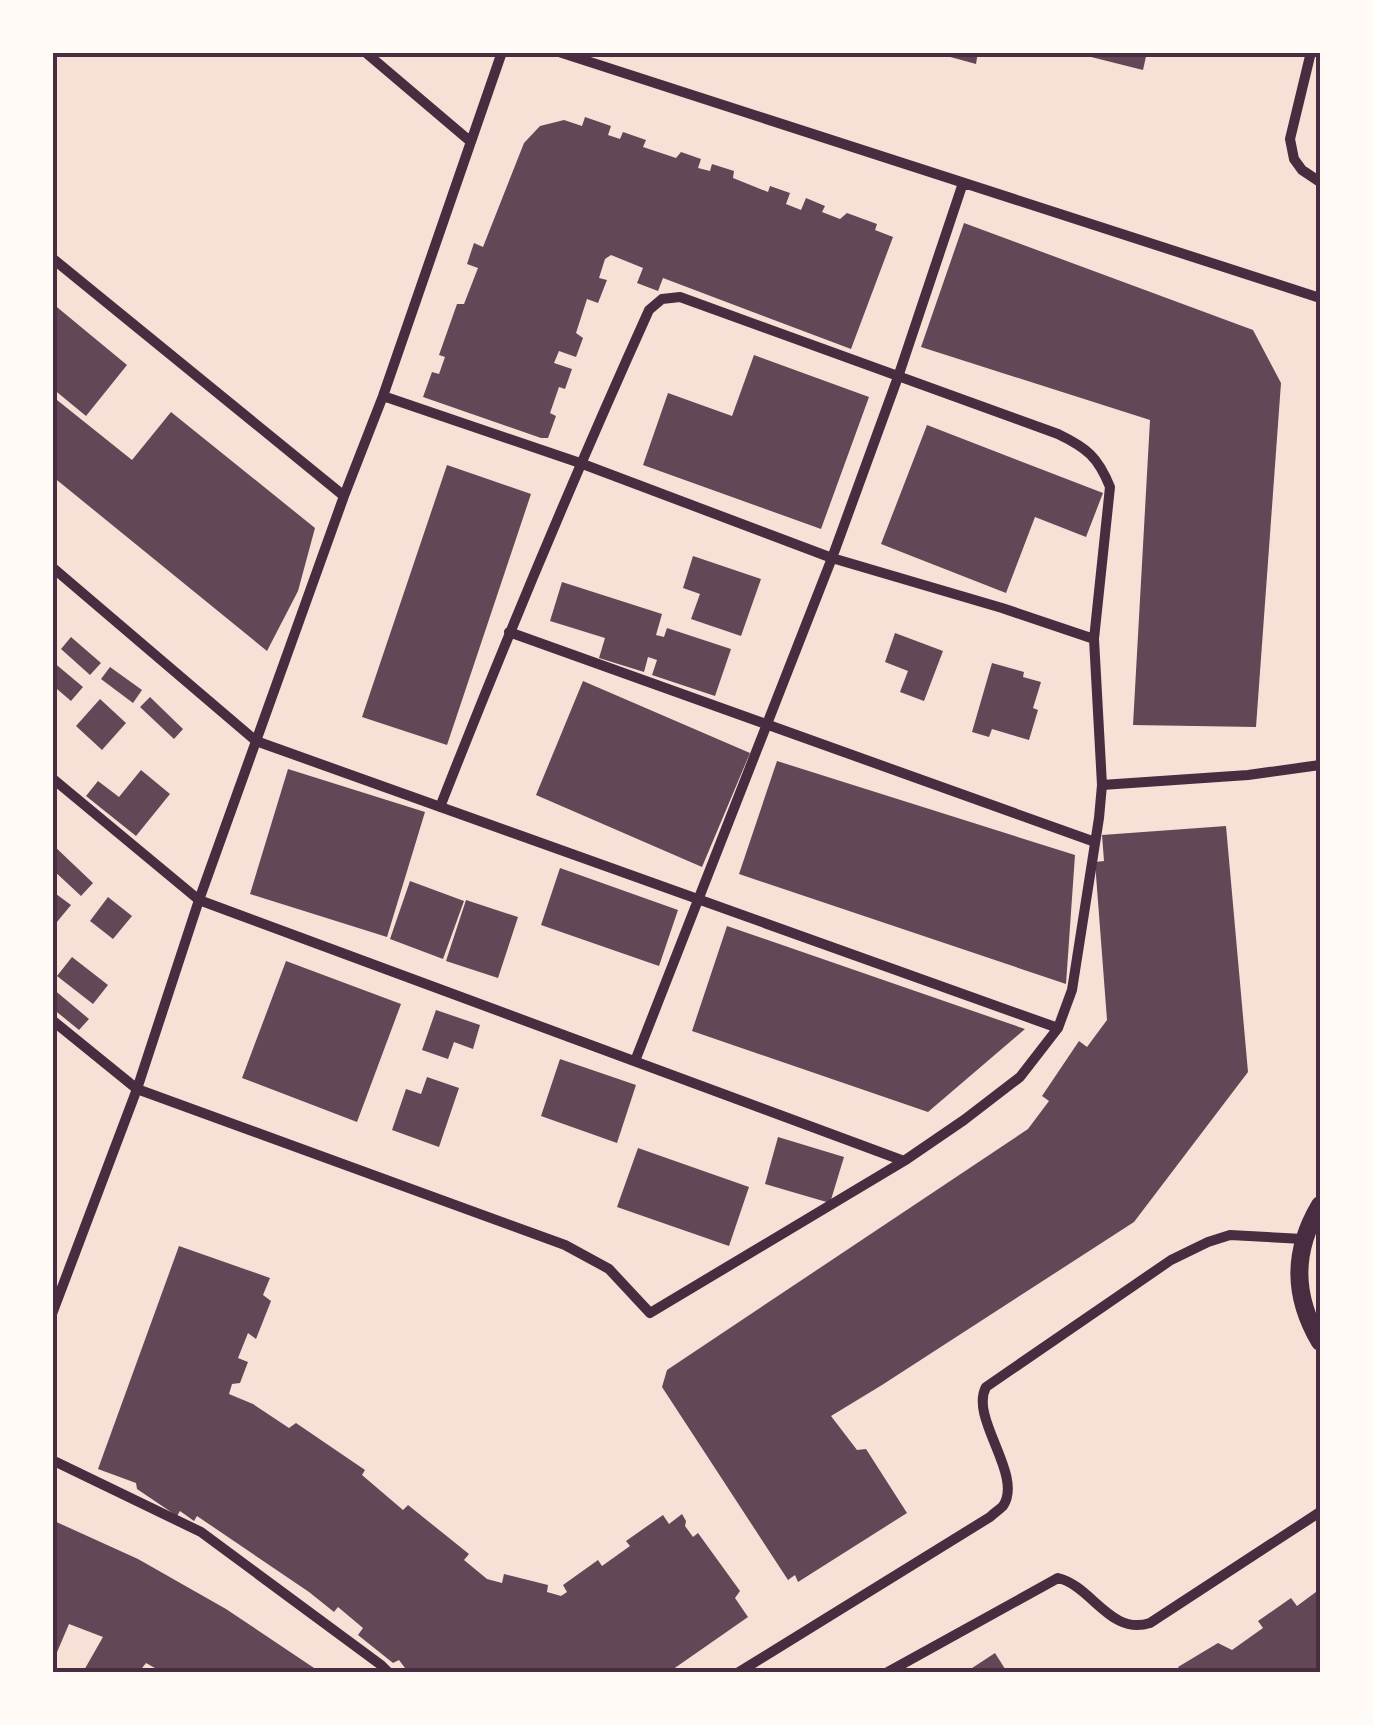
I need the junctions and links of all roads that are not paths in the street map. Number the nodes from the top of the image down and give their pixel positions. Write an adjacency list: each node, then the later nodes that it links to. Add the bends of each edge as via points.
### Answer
1 (365, 52): 5 (street)
2 (502, 52): 5 (street)
3 (559, 52): 7 (street)
4 (1311, 52): 6 (street, via 1290,138 1302,170)
5 (471, 142): 11 (street)
6 (1320, 182)
7 (963, 183): 9 (street); 10 (street)
8 (52, 258): 13 (street)
9 (1320, 298)
10 (898, 376): 12 (street, via 680,298 662,299 650,310); 14 (street); 17 (street, via 1058,434 1102,466 1110,487)
11 (383, 396): 12 (street); 13 (street)
12 (580, 462): 14 (street); 16 (street)
13 (344, 496): 19 (street)
14 (832, 558): 17 (street); 18 (street)
15 (52, 567): 19 (street)
16 (509, 632): 18 (street); 23 (street)
17 (1094, 640): 22 (street)
18 (766, 724): 24 (street); 25 (street)
19 (256, 741): 23 (street); 26 (street)
20 (1320, 766): 22 (street)
21 (52, 778): 26 (street)
22 (1102, 785): 24 (street)
23 (440, 807): 25 (street)
24 (1095, 842): 28 (street, via 1072,990)
25 (698, 899): 28 (street); 29 (street)
26 (199, 900): 29 (street); 30 (street)
27 (52, 1020): 30 (street)
28 (1058, 1028): 31 (street, via 1020,1077)
29 (635, 1061): 31 (street)
30 (137, 1089): 31 (street, via 565,1245 609,1269 650,1312); 34 (street)
31 (904, 1161)
32 (1320, 1205): 33 (street)
33 (1304, 1240): 35 (street, via 1298,1278 1306,1318); 39 (street, via 1230,1235 1208,1242 1171,1260 986,1387 984,1411 1007,1482 1003,1505)
34 (52, 1314)
35 (1320, 1342)
36 (52, 1460): 38 (street, via 201,1532)
37 (1320, 1512): 40 (street, via 1150,1623 1122,1624 1058,1578)
38 (388, 1672)
39 (738, 1672)
40 (888, 1672)

